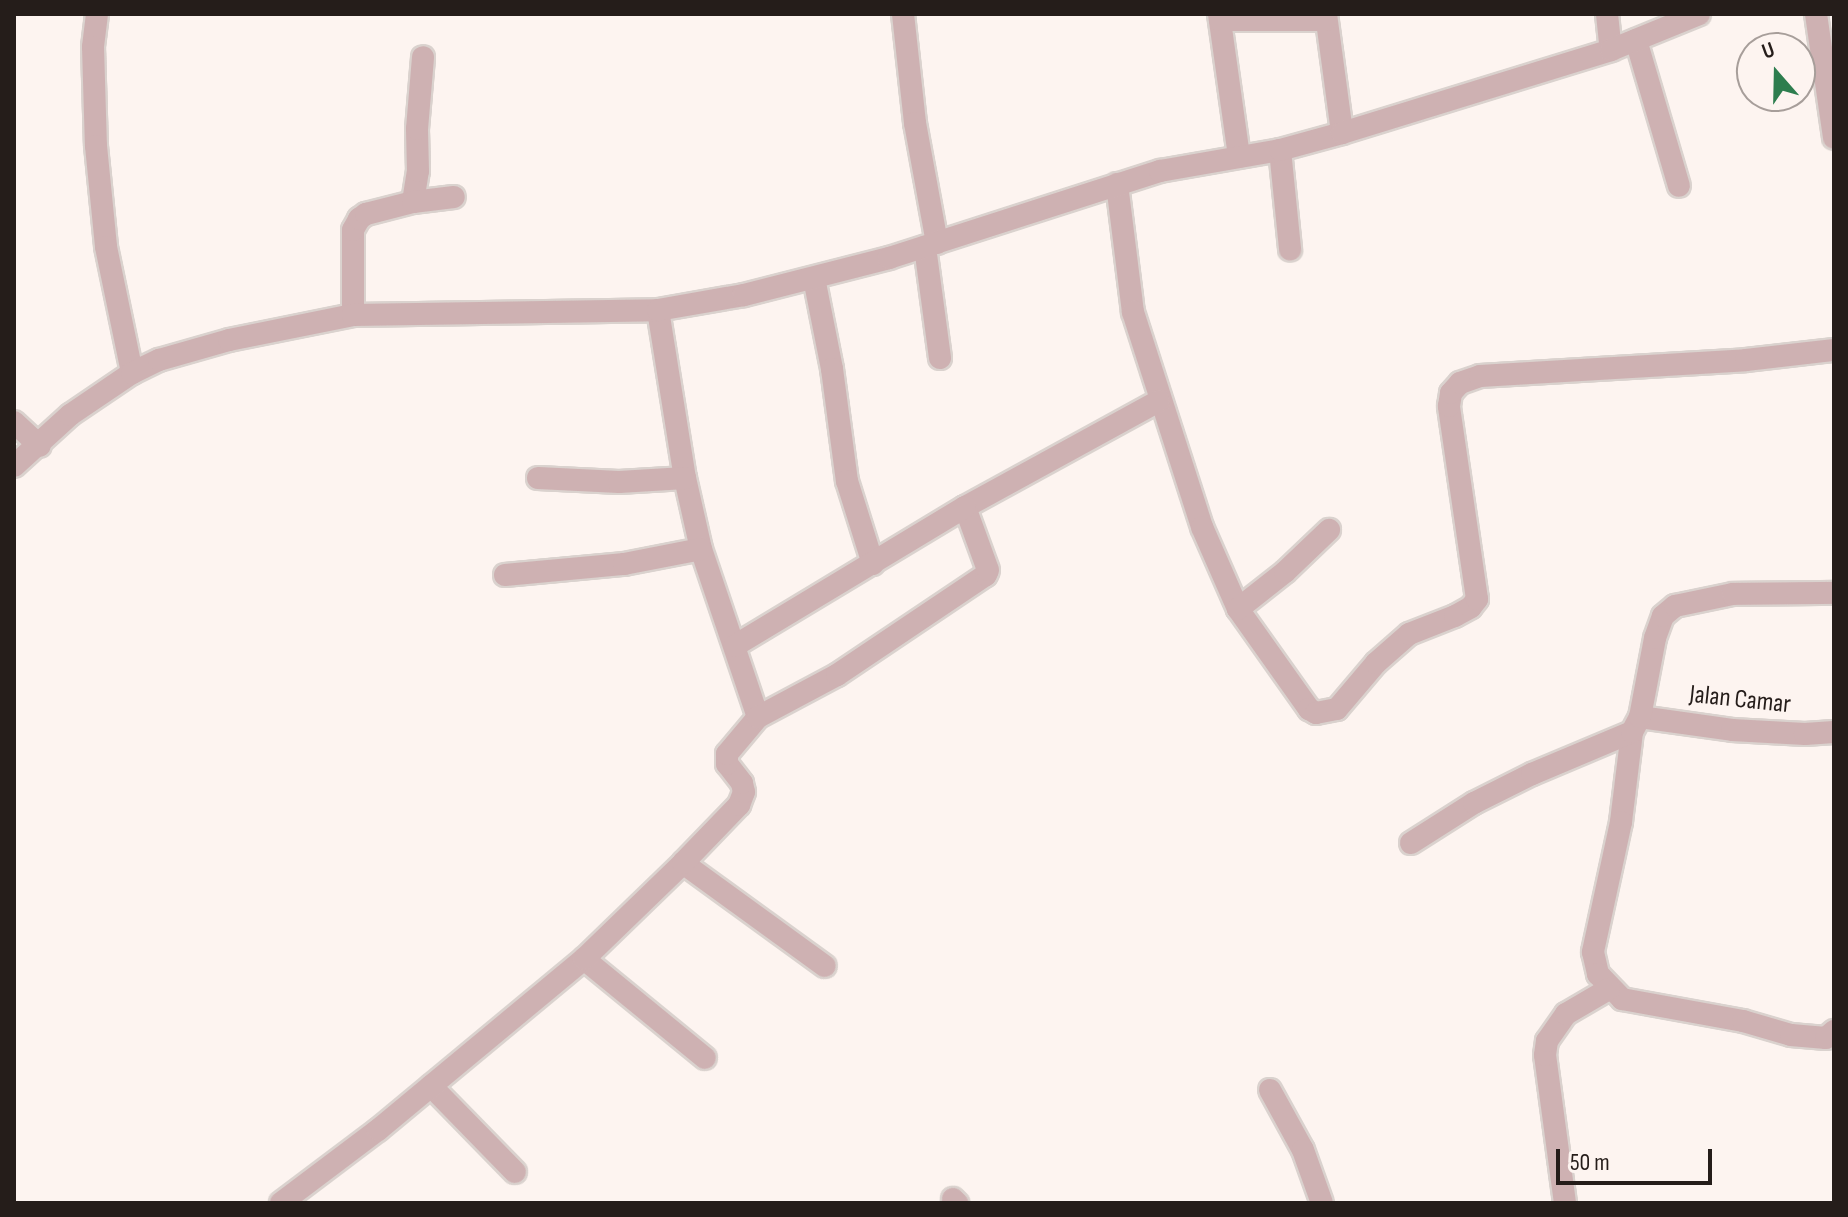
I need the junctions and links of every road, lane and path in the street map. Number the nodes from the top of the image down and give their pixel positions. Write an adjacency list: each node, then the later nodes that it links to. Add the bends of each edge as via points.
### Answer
1 (97, 14): 26 (street, via 97,160 106,247)
2 (903, 14): 19 (street)
3 (1607, 14): 9 (street)
4 (1697, 14): 8 (street)
5 (1816, 14): 12 (street)
6 (1219, 17): 7 (street); 14 (street)
7 (1326, 17): 11 (street)
8 (1636, 40): 9 (street); 16 (street)
9 (1611, 50): 11 (street)
10 (423, 57): 18 (street)
11 (1342, 133): 13 (street)
12 (1834, 138)
13 (1280, 150): 14 (street); 20 (street)
14 (1239, 157): 15 (street)
15 (1117, 184): 19 (street); 27 (street, via 1133,312)
16 (1679, 186)
17 (454, 197): 18 (street)
18 (413, 202): 23 (street, via 366,214 353,230)
19 (931, 245): 21 (street); 25 (street)
20 (1290, 249)
21 (814, 278): 22 (street); 36 (street, via 847,481)
22 (658, 310): 23 (street); 32 (street)
23 (353, 315): 26 (street, via 229,340)
24 (1834, 350): 39 (street, via 1480,376 1460,383 1449,406 1477,599 1463,612 1392,646 1328,713 1309,709)
25 (940, 358)
26 (132, 373): 29 (street, via 70,415)
27 (1159, 401): 33 (street); 39 (street, via 1202,527)
28 (14, 422): 29 (street)
29 (40, 446): 30 (street)
30 (14, 466)
31 (538, 478): 32 (street)
32 (685, 478): 35 (street)
33 (965, 507): 36 (street); 41 (street, via 986,575 837,675)
34 (1329, 530): 39 (street)
35 (701, 549): 37 (street, via 624,564); 40 (street)
36 (873, 564): 40 (street)
37 (505, 575)
38 (1834, 593): 42 (street, via 1733,594 1675,606 1663,616 1655,638)
39 (1238, 609)
40 (735, 646): 41 (street)
41 (758, 717): 45 (street, via 727,754 727,764 742,783 739,805)
42 (1636, 725): 43 (street, Jalan Camar); 44 (street, via 1474,803); 48 (street, via 1593,952 1598,974)
43 (1834, 732)
44 (1411, 843)
45 (683, 863): 46 (street); 47 (street)
46 (584, 959): 50 (street); 51 (street)
47 (825, 966)
48 (1609, 989): 49 (street, via 1622,999 1791,1035 1826,1038); 56 (street, via 1566,1014 1547,1041)
49 (1834, 1031)
50 (705, 1058)
51 (431, 1086): 53 (street); 54 (street)
52 (1270, 1090): 55 (street, via 1303,1150)
53 (515, 1172)
54 (281, 1203)
55 (1322, 1203)
56 (1565, 1203)

